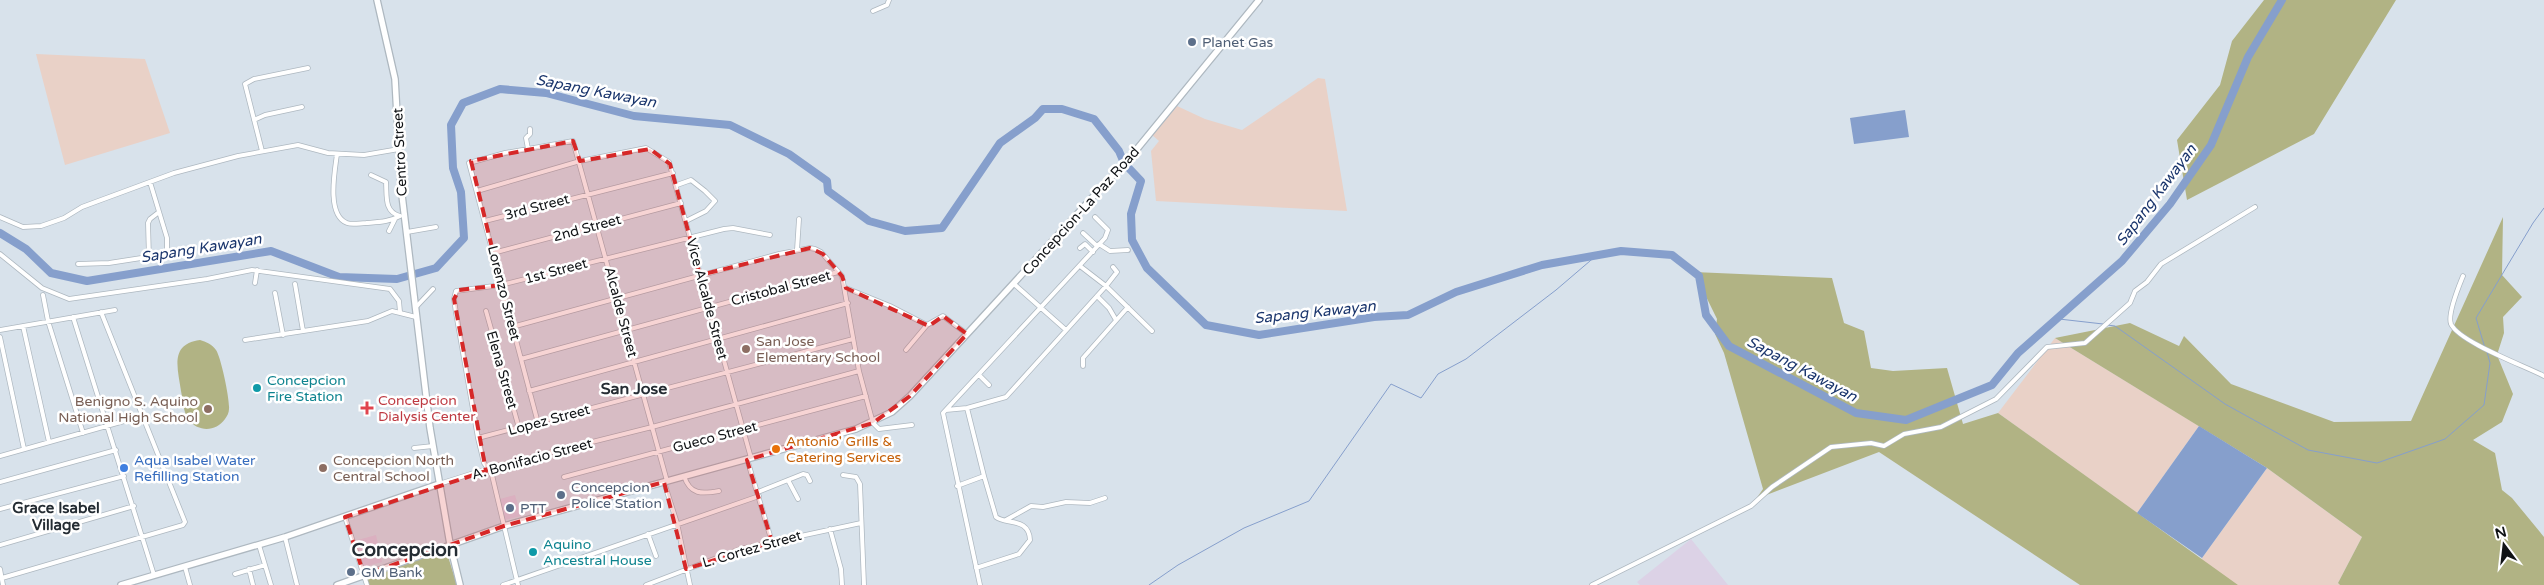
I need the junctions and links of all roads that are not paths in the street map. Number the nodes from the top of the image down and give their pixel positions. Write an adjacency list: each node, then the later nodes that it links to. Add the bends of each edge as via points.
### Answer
1 (377, 0): 9 (main road, Centro Street, via 395,79)
2 (889, 0): 4 (street, via 887,5)
3 (1259, 0): 55 (main road, Concepcion-La Paz Road, via 1132,154)
4 (874, 11)
5 (308, 68): 7 (street, via 246,82)
6 (302, 107): 7 (street)
7 (254, 120): 11 (street)
8 (530, 130): 10 (street, via 526,138)
9 (399, 149): 12 (street, via 364,156); 24 (main road, Centro Street)
10 (528, 149): 13 (street, Alcalde Street, via 571,141 575,143); 18 (street, Lorenzo Street, via 469,163)
11 (262, 152): 12 (street, via 302,145); 16 (street, via 218,161)
12 (337, 154): 26 (street, via 332,188 338,216 348,224)
13 (580, 161): 14 (street, Vice Alcalde Street, via 650,149 670,162); 18 (street); 19 (street, Alcalde Street)
14 (673, 173): 17 (street, Vice Alcalde Street); 19 (street, 3rd Street)
15 (371, 175): 24 (street, via 386,182 390,211)
16 (150, 182): 22 (street); 23 (street, via 41,226 23,227)
17 (677, 186): 20 (street, Vice Alcalde Street); 29 (street, via 690,180 715,202 706,211)
18 (477, 191): 28 (street, Lorenzo Street)
19 (589, 193): 28 (street, 3rd Street); 30 (street, Alcalde Street)
20 (681, 203): 29 (street, Vice Alcalde Street); 30 (street, 2nd Street)
21 (2255, 207): 182 (street, via 2161,264 2135,291 2130,303 2085,343 2047,347 1999,397 1979,409 1942,427 1903,435 1884,446 1871,443 1831,447 1772,487 1751,506)
22 (159, 212): 45 (street, via 150,218 148,224); 45 (street, via 169,251)
23 (0, 217)
24 (403, 217): 26 (street); 33 (main road, Centro Street)
25 (1095, 217): 37 (street, via 1108,232)
26 (395, 219): 32 (street)
27 (799, 219): 39 (street)
28 (485, 220): 42 (street, Lorenzo Street)
29 (686, 221): 36 (street, Vice Alcalde Street)
30 (598, 226): 42 (street, 2nd Street); 44 (street, Alcalde Street)
31 (436, 227): 33 (street)
32 (390, 231)
33 (406, 232): 65 (main road, Centro Street)
34 (1084, 233): 37 (street)
35 (770, 235): 36 (street, 1st Street, via 733,228)
36 (690, 236): 44 (street, 1st Street); 51 (street, Vice Alcalde Street)
37 (1098, 245): 40 (street, via 1110,251); 41 (street)
38 (1080, 248): 41 (street, via 1085,244)
39 (797, 250): 50 (street, Elena Street, via 810,248 821,252); 51 (street, Elena Street)
40 (1128, 250)
41 (1093, 252): 47 (street)
42 (493, 253): 56 (street, Lorenzo Street)
43 (0, 254): 49 (street, via 42,288 69,299)
44 (606, 257): 56 (street, 1st Street); 63 (street, Alcalde Street)
45 (149, 258): 46 (street)
46 (78, 264)
47 (1080, 266): 57 (street); 68 (street)
48 (1113, 267): 57 (street, via 1117,272)
49 (256, 270): 53 (street); 72 (street, via 390,289 399,301)
50 (838, 272): 58 (street); 67 (street, Cristobal Street)
51 (700, 275): 63 (street, Elena Street); 67 (street, Vice Alcalde Street)
52 (2463, 276): 98 (street, via 2450,320 2454,328 2483,349)
53 (255, 283)
54 (295, 284): 83 (street)
55 (1014, 284): 68 (street); 85 (main road, Concepcion-La Paz Road)
56 (501, 285): 79 (street, Lorenzo Street); 115 (street, 1st Street, via 455,293)
57 (1106, 286): 62 (street); 66 (street)
58 (846, 288): 64 (street); 77 (street)
59 (433, 289): 65 (street)
60 (275, 293): 86 (street)
61 (43, 296): 76 (street)
62 (1096, 296): 75 (street); 82 (street)
63 (618, 298): 79 (street, Elena Street); 81 (street, Alcalde Street)
64 (848, 303): 88 (street); 89 (street)
65 (415, 306): 74 (main road, Centro Street)
66 (1128, 307): 75 (street); 84 (street)
67 (709, 308): 81 (street, Cristobal Street); 88 (street, Vice Alcalde Street)
68 (1042, 308): 82 (street); 97 (street)
69 (115, 310): 71 (street)
70 (486, 311): 112 (street, Elena Street)
71 (101, 312): 73 (street); 106 (street)
72 (400, 312): 74 (street); 83 (street, via 392,311 368,321)
73 (73, 317): 76 (street); 109 (street)
74 (416, 317): 117 (main road, Centro Street)
75 (1116, 320): 94 (street, via 1083,358)
76 (48, 321): 78 (street); 114 (street)
77 (927, 325): 85 (street, via 943,316); 91 (street)
78 (23, 326): 80 (street); 116 (street)
79 (512, 327): 92 (street, Lorenzo Street)
80 (0, 330)
81 (626, 330): 92 (street, Cristobal Street); 93 (street, Alcalde Street)
82 (1066, 330): 104 (street, via 1006,397)
83 (303, 331): 86 (street)
84 (1152, 331)
85 (967, 334): 108 (main road, Concepcion-La Paz Road, via 910,396)
86 (283, 335): 90 (street)
87 (0, 337): 119 (street)
88 (718, 338): 93 (street); 95 (street, Vice Alcalde Street)
89 (852, 339): 95 (street, Lopez Street); 96 (street)
90 (245, 340)
91 (906, 350)
92 (520, 359): 100 (street, Lorenzo Street)
93 (635, 362): 100 (street); 101 (street, Alcalde Street)
94 (1083, 366)
95 (727, 371): 101 (street, Lopez Street); 103 (street, Vice Alcalde Street)
96 (859, 371): 102 (street); 103 (street, A. Bonifacio Street)
97 (979, 375): 99 (street); 105 (street)
98 (2544, 376)
99 (989, 386)
100 (529, 391): 107 (street, Lorenzo Street)
101 (644, 395): 107 (street, Lopez Street); 111 (street, Alcalde Street)
102 (866, 396): 108 (street); 113 (street, Gueco Street)
103 (736, 404): 111 (street, A. Bonifacio Street); 113 (street, Vice Alcalde Street)
104 (967, 408): 105 (street); 128 (street)
105 (946, 410): 135 (street, via 942,414)
106 (142, 416): 109 (street); 149 (street, via 185,522)
107 (538, 422): 112 (street, Lopez Street)
108 (873, 423): 110 (street, via 879,429); 123 (main road, Concepcion-La Paz Road)
109 (108, 425): 114 (street); 120 (street)
110 (912, 425)
111 (652, 427): 121 (street, Alcalde Street); 124 (street, A. Bonifacio Street)
112 (519, 428): 115 (street, Lopez Street)
113 (742, 430): 121 (street, Gueco Street); 123 (street, Vice Alcalde Street)
114 (83, 433): 116 (street)
115 (478, 438): 124 (street)
116 (49, 442): 119 (street)
117 (433, 446): 118 (street); 134 (main road, Centro Street)
118 (414, 448)
119 (24, 449): 122 (street)
120 (116, 450): 126 (street); 133 (street)
121 (659, 453): 129 (street, Gueco Street); 131 (street, Alcalde Street)
122 (0, 455)
123 (749, 459): 127 (main road, Concepcion-La Paz Road); 137 (street, Vice Alcalde Street)
124 (489, 470): 134 (street, A. Bonifacio Street); 146 (street)
125 (843, 475): 145 (street, via 859,479)
126 (124, 476): 140 (street); 141 (street)
127 (684, 476): 131 (main road, Concepcion-La Paz Road); 136 (street, via 694,491)
128 (984, 476): 135 (street); 143 (street, via 996,517)
129 (564, 477)
130 (788, 480): 132 (street, via 806,474); 137 (street); 139 (street)
131 (666, 481): 144 (street, Alcalde Street); 146 (main road, Concepcion-La Paz Road)
132 (810, 481)
133 (0, 482)
134 (439, 484): 142 (main road, A. Bonifacio Street); 152 (main road, Centro Street)
135 (957, 486): 158 (street)
136 (719, 491)
137 (758, 494): 144 (street); 151 (street, Vice Alcalde Street)
138 (1105, 498): 143 (street, via 1090,503 1031,506)
139 (798, 499)
140 (134, 506): 149 (street); 153 (street)
141 (0, 509)
142 (345, 516): 150 (main road, A. Bonifacio Street); 163 (street)
143 (1006, 520): 158 (street, via 1018,523 1029,533 1027,545 1019,554)
144 (677, 523): 148 (street); 161 (street, Alcalde Street)
145 (861, 523): 147 (street, L. Cortez Street); 180 (street)
146 (504, 526): 152 (main road, Concepcion-La Paz Road); 166 (street)
147 (830, 529): 151 (street, L. Cortez Street); 179 (street)
148 (648, 534): 155 (street); 166 (street)
149 (144, 537): 164 (street); 165 (street)
150 (285, 537): 154 (main road, A. Bonifacio Street); 172 (street)
151 (772, 542): 161 (street, L. Cortez Street)
152 (450, 544): 163 (main road, Concepcion-La Paz Road); 175 (main road, Centro Street)
153 (0, 545)
154 (259, 545): 156 (street); 157 (main road, A. Bonifacio Street)
155 (656, 556)
156 (265, 565): 160 (street); 171 (street)
157 (185, 567): 164 (main road, A. Bonifacio Street); 169 (street)
158 (976, 568): 181 (street)
159 (0, 569): 165 (street)
160 (249, 569): 162 (street); 170 (street)
161 (686, 569): 177 (street, L. Cortez Street); 178 (street, Alcalde Street)
162 (235, 574)
163 (364, 575): 173 (main road, Concepcion-La Paz Road); 174 (street)
164 (154, 576): 168 (main road, A. Bonifacio Street)
165 (2, 578): 167 (street)
166 (517, 583): 176 (street)
167 (3, 585)
168 (121, 585)
169 (190, 585)
170 (254, 585)
171 (271, 585)
172 (297, 585)
173 (337, 585)
174 (367, 585)
175 (460, 585)
176 (502, 585)
177 (646, 585)
178 (690, 585)
179 (842, 585)
180 (864, 585)
181 (980, 585)
182 (1592, 585)

